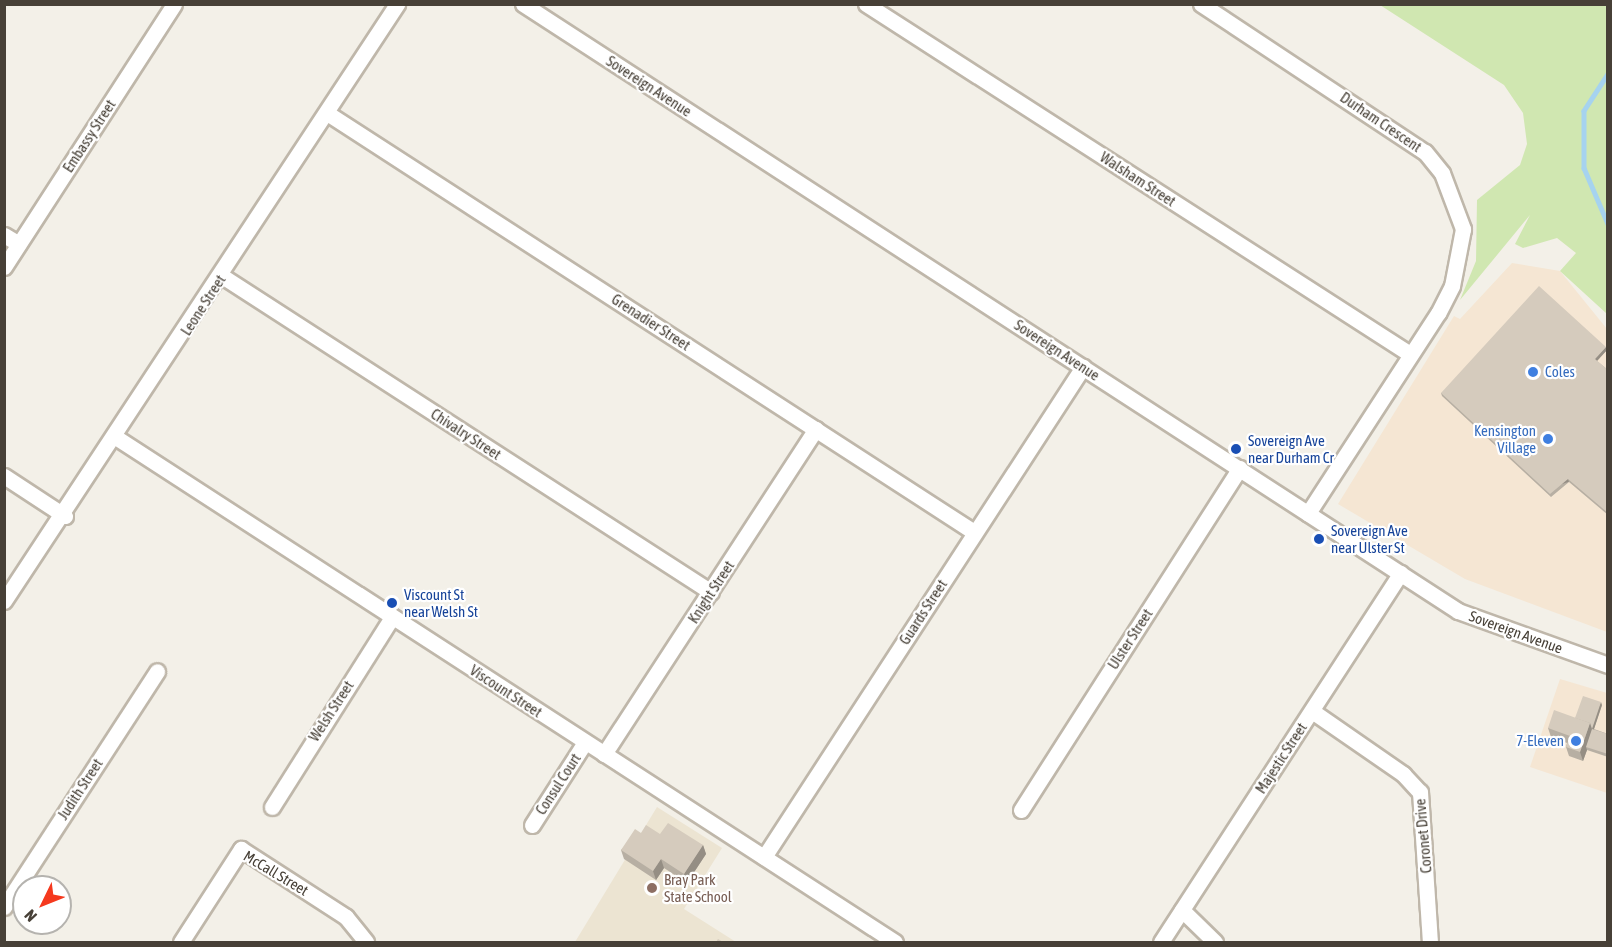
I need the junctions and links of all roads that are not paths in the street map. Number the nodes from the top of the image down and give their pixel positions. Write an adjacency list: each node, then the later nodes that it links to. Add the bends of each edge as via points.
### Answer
1 (174, 4): 8 (street, Embassy Street)
2 (398, 4): 6 (street, Leone Street)
3 (523, 4): 12 (street, Sovereign Avenue)
4 (866, 4): 11 (street, Walsham Street)
5 (1201, 4): 11 (street, Durham Crescent, via 1399,132 1442,173 1463,229 1452,286)
6 (327, 113): 10 (street, Leone Street); 13 (street, Grenadier Street)
7 (4, 235): 8 (street)
8 (19, 244): 9 (street, Embassy Street)
9 (4, 267)
10 (222, 276): 14 (street, Leone Street); 21 (street, Chivalry Street)
11 (1410, 354): 17 (street, Durham Crescent)
12 (1083, 367): 15 (street, Sovereign Avenue); 19 (street, Guards Street)
13 (816, 429): 19 (street, Grenadier Street); 21 (street, Knight Street)
14 (117, 438): 18 (street, Leone Street); 23 (street, Viscount Street)
15 (1240, 468): 17 (street, Sovereign Avenue); 30 (street, Ulster Street)
16 (4, 476): 18 (street)
17 (1308, 513): 20 (street, Sovereign Avenue)
18 (65, 516): 22 (street, Leone Street)
19 (974, 532): 32 (street, Guards Street)
20 (1401, 573): 24 (street, Sovereign Avenue, via 1467,615); 26 (street, Majestic Street)
21 (711, 592): 28 (street, Knight Street)
22 (4, 602)
23 (392, 617): 27 (street, Viscount Street); 29 (street, Welsh Street)
24 (1608, 665)
25 (157, 671): 33 (street, Judith Street)
26 (1312, 711): 34 (street, Majestic Street); 40 (street, Coronet Drive, via 1403,774 1420,792)
27 (585, 742): 28 (street, Viscount Street); 31 (street, Consul Court)
28 (604, 754): 32 (street, Viscount Street)
29 (272, 807)
30 (1021, 810)
31 (532, 825)
32 (764, 857): 37 (street, Viscount Street)
33 (4, 907)
34 (1182, 910): 38 (street, Majestic Street); 39 (street)
35 (181, 942): 36 (street, McCall Street, via 241,849 346,917)
36 (366, 942)
37 (895, 942)
38 (1161, 942)
39 (1215, 942)
40 (1430, 942)

